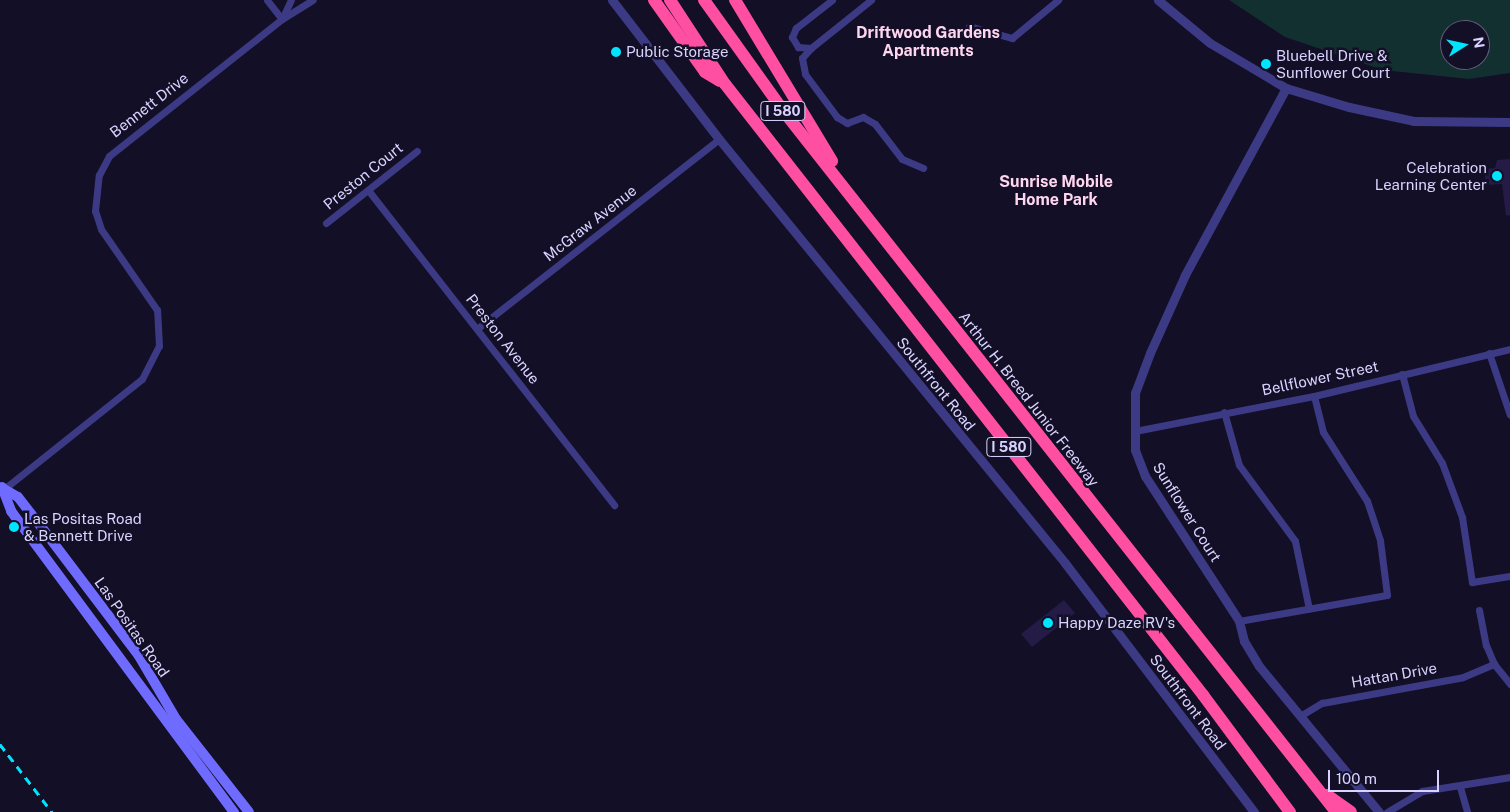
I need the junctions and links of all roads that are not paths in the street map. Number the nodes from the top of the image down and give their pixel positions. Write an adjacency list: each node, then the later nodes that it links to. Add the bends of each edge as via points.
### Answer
1 (267, 0): 13 (street)
2 (291, 0): 13 (street, Bennett Drive)
3 (312, 0): 13 (street, Bennett Drive)
4 (612, 0): 19 (street, Southfront Road)
5 (654, 0): 16 (highway, via 705,72)
6 (670, 0): 16 (highway, I 580)
7 (704, 0): 23 (highway, Arthur H. Breed Junior Freeway / I 580, via 784,113)
8 (735, 0): 23 (highway)
9 (832, 0): 15 (street, via 796,28 792,37 798,47)
10 (871, 0): 15 (street)
11 (1058, 0): 14 (street, via 1012,38 995,37)
12 (1158, 0): 17 (street, via 1210,43)
13 (282, 19): 33 (street, Bennett Drive, via 109,156 99,175 95,211 102,229 157,310 159,346 142,379)
14 (969, 26)
15 (810, 48): 21 (street, via 802,58 804,74 837,117 847,123 863,117 875,124 902,160)
16 (725, 84): 48 (highway, I 580, via 1203,695)
17 (1286, 88): 18 (street, via 1375,114 1414,121); 32 (street, Sunflower Court, via 1185,275 1150,353 1135,392)
18 (1510, 122)
19 (718, 140): 25 (street, McGraw Avenue); 47 (street, Southfront Road, via 1065,563)
20 (417, 151): 22 (street, Preston Court)
21 (923, 168)
22 (368, 190): 24 (street, Preston Court); 25 (street, Preston Avenue)
23 (868, 217): 44 (highway, Arthur H. Breed Junior Freeway / I 580)
24 (326, 223)
25 (478, 328): 34 (street, Preston Avenue)
26 (1510, 349): 27 (street, Bellflower Street)
27 (1488, 354): 28 (street, Bellflower Street); 31 (street)
28 (1402, 374): 29 (street, Bellflower Street); 35 (street, via 1413,416 1442,463 1462,517 1472,582)
29 (1314, 396): 30 (street, Bellflower Street); 36 (street, via 1323,432 1367,501 1380,540 1387,595)
30 (1224, 412): 32 (street, Bellflower Street); 36 (street, via 1239,465 1295,541)
31 (1510, 414)
32 (1135, 431): 38 (street, Sunflower Court, via 1135,450 1145,476)
33 (2, 486): 45 (main road, Las Positas Road, via 11,511); 46 (main road, Las Positas Road, via 18,497 49,537 139,656 176,719)
34 (614, 505)
35 (1510, 576)
36 (1309, 608): 38 (street)
37 (1479, 610): 39 (street)
38 (1239, 621): 41 (street, Sunflower Court, via 1244,642 1259,666)
39 (1494, 664): 40 (street); 41 (street, Hattan Drive, via 1463,677 1322,703)
40 (1510, 684)
41 (1300, 716): 51 (street, Sunflower Court)
42 (1510, 777): 43 (street)
43 (1460, 787): 52 (street, via 1422,791); 53 (street)
44 (1318, 790): 49 (highway, Arthur H. Breed Junior Freeway / I 580); 50 (highway)
45 (234, 812)
46 (249, 812)
47 (1254, 812)
48 (1290, 812)
49 (1336, 812)
50 (1351, 812)
51 (1379, 812)
52 (1387, 812)
53 (1467, 812)

